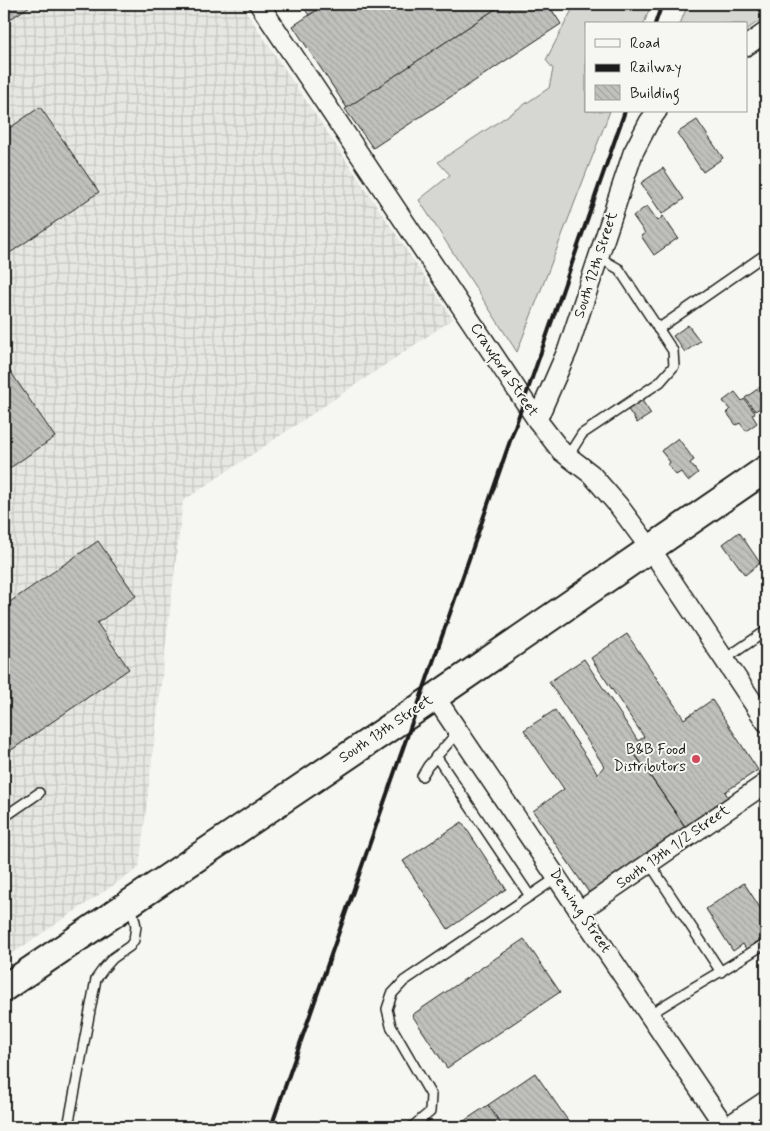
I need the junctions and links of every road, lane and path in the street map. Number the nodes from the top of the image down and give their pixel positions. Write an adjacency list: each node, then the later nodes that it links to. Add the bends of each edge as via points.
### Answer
1 (259, 4): 8 (street, Crawford Street)
2 (766, 32): 3 (street)
3 (748, 45)
4 (657, 112): 6 (street, South 12th Street, via 633,153)
5 (766, 254): 7 (lane)
6 (598, 257): 7 (lane, via 619,269); 8 (street, South 12th Street, via 568,349)
7 (658, 329): 9 (lane, via 672,350 674,366 660,382 582,434)
8 (538, 420): 9 (street, Crawford Street)
9 (568, 456): 11 (street, Crawford Street, via 591,474)
10 (766, 469): 11 (main road, South 13th Street)
11 (650, 548): 13 (street, Crawford Street); 14 (main road, South 13th Street)
12 (766, 631): 13 (lane)
13 (725, 659): 15 (street, Crawford Street)
14 (435, 696): 16 (street, Deming Street); 25 (main road, South 13th Street)
15 (766, 722)
16 (458, 732): 17 (lane); 23 (street, Deming Street)
17 (436, 756): 18 (lane); 24 (lane)
18 (422, 776)
19 (766, 783): 22 (street, South 13th 1/2 Street)
20 (39, 793): 21 (lane)
21 (4, 817)
22 (650, 864): 26 (street, South 13th 1/2 Street); 28 (lane)
23 (558, 877): 24 (lane); 26 (street, Deming Street)
24 (530, 896): 33 (lane, via 404,982 392,994 387,1009 391,1026 431,1095 430,1112)
25 (130, 902): 29 (main road, South 13th Street); 32 (lane, via 136,933 130,946 108,963 96,979)
26 (580, 911): 30 (street, Deming Street)
27 (766, 943): 28 (lane)
28 (721, 972): 30 (lane)
29 (4, 988)
30 (650, 1015): 34 (street, Deming Street)
31 (766, 1101): 34 (street)
32 (68, 1127)
33 (412, 1127)
34 (726, 1127)

